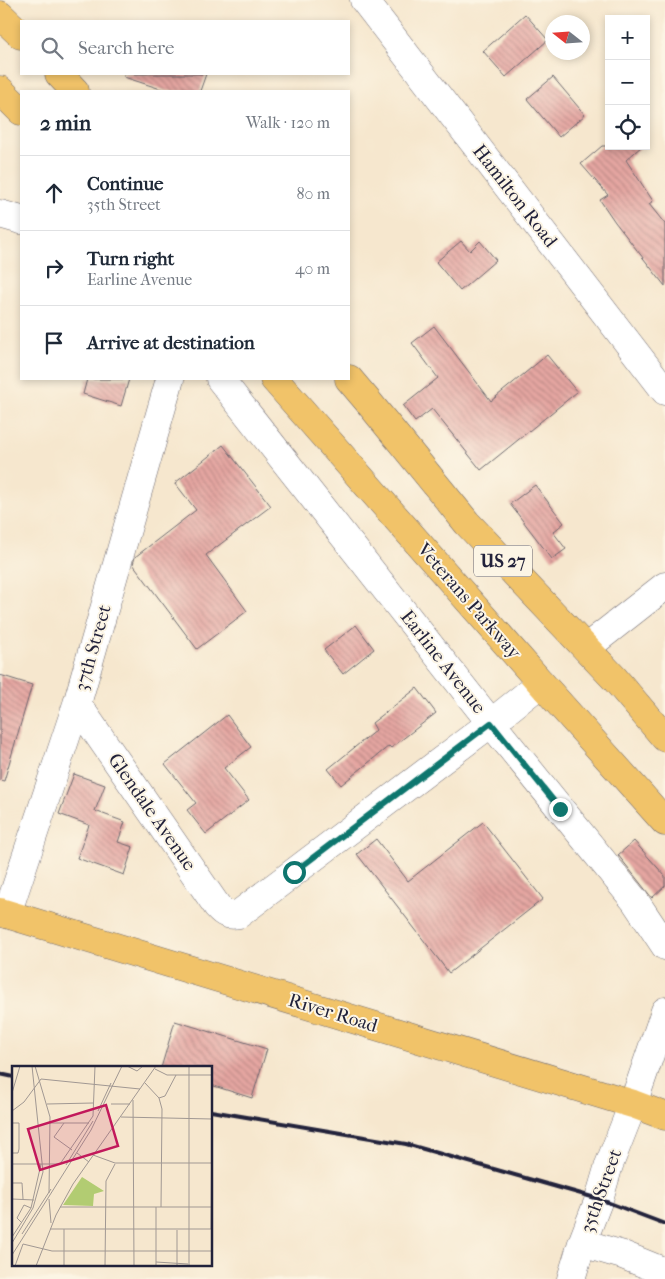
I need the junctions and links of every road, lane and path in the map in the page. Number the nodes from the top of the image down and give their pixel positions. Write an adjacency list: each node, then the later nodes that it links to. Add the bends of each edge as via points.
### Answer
1 (364, 0): 14 (street, Hamilton Road)
2 (0, 15): 3 (main road)
3 (20, 34)
4 (60, 75): 6 (main road)
5 (0, 90): 7 (main road)
6 (74, 90)
7 (20, 110)
8 (0, 214): 9 (street)
9 (20, 220)
10 (170, 380): 18 (street, 37th Street)
11 (221, 380): 19 (street, Earline Avenue)
12 (275, 380): 17 (main road, Veterans Parkway / US 27)
13 (350, 380): 16 (main road, US 27, via 467,523)
14 (665, 391)
15 (665, 586): 16 (street)
16 (586, 648): 20 (main road, US 27)
17 (541, 683): 19 (street); 21 (main road, Veterans Parkway / US 27)
18 (77, 704): 19 (street, Glendale Avenue, via 221,912 231,916 239,914); 22 (street, 37th Street)
19 (491, 723): 23 (street, Earline Avenue, via 635,900)
20 (665, 738)
21 (665, 822)
22 (3, 913): 25 (main road, River Road)
23 (665, 946)
24 (665, 1011): 25 (street)
25 (633, 1104): 26 (main road, River Road); 27 (street, 35th Street)
26 (665, 1116)
27 (582, 1243): 28 (street); 29 (street, 35th Street)
28 (665, 1272)
29 (571, 1279)

